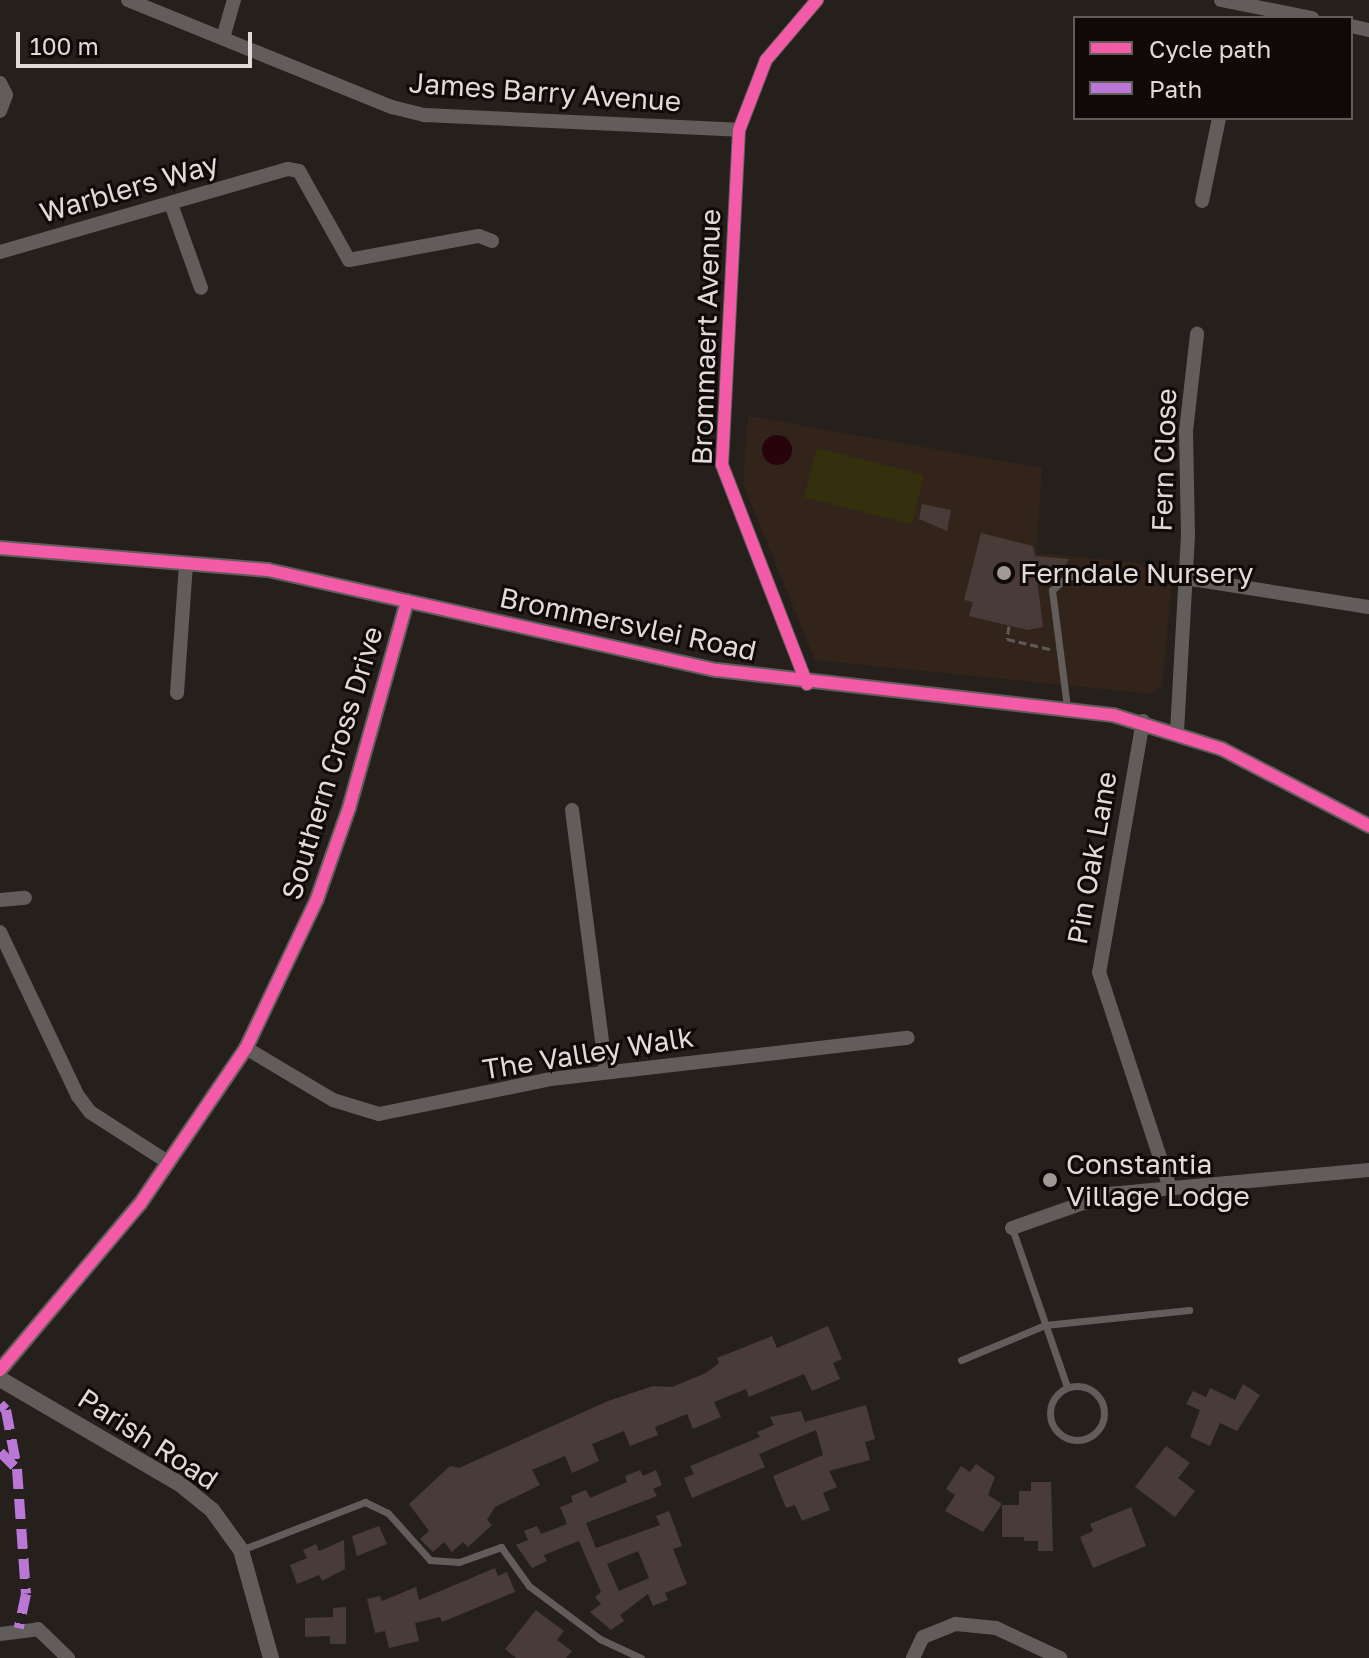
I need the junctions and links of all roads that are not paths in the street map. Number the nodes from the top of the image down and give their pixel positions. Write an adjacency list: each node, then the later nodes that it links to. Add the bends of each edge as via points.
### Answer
1 (128, 0): 7 (street, James Barry Avenue)
2 (234, 0): 7 (street)
3 (817, 0): 11 (street, Brommaert Avenue, via 766,60)
4 (1227, 1): 5 (street)
5 (1249, 12): 6 (street)
6 (1291, 16)
7 (223, 38): 11 (street, James Barry Avenue, via 392,107 425,115)
8 (0, 83): 9 (street, via 6,95)
9 (0, 111)
10 (1219, 120): 12 (street)
11 (739, 130): 24 (street, Brommaert Avenue, via 722,465)
12 (1202, 201)
13 (171, 204): 14 (street, Warblers Way, via 299,171 349,260 479,236); 15 (street, Warblers Way); 16 (street)
14 (492, 241)
15 (0, 252)
16 (201, 288)
17 (1197, 334): 21 (street, Fern Close, via 1186,431)
18 (0, 548): 19 (street, Brommersvlei Road)
19 (186, 563): 22 (street, Brommersvlei Road, via 308,576); 25 (street)
20 (1084, 574): 26 (lane, via 1067,577 1052,590)
21 (1185, 578): 23 (street); 28 (street, Fern Close)
22 (407, 601): 24 (street, Brommersvlei Road, via 626,652); 35 (street, Southern Cross Drive, via 349,808 317,899)
23 (1369, 607)
24 (807, 684): 26 (street, Brommersvlei Road)
25 (177, 693)
26 (1067, 707): 27 (street, Brommersvlei Road)
27 (1143, 721): 28 (street, Brommersvlei Road); 39 (street, Pin Oak Lane, via 1099,972)
28 (1177, 732): 30 (street, Brommersvlei Road, via 1222,749)
29 (572, 810): 36 (street)
30 (1369, 826)
31 (25, 898): 32 (street)
32 (0, 900)
33 (0, 932): 37 (street, via 78,1096 90,1112)
34 (908, 1038): 36 (street, The Valley Walk)
35 (246, 1048): 36 (street, The Valley Walk, via 333,1100 379,1114); 37 (street, Southern Cross Drive)
36 (606, 1072)
37 (169, 1163): 44 (street, Southern Cross Drive)
38 (1369, 1170): 39 (street)
39 (1169, 1185): 40 (street, via 1081,1200)
40 (1012, 1228): 42 (lane)
41 (1189, 1310): 42 (lane)
42 (1045, 1325): 43 (lane); 46 (lane)
43 (961, 1360)
44 (0, 1370)
45 (0, 1379): 47 (street, Parish Road, via 180,1484 212,1510)
46 (1067, 1387): 46 (lane, via 1079,1385 1100,1398 1103,1422 1086,1439 1062,1437 1049,1417 1056,1394)
47 (241, 1550): 50 (street, Parish Road); 51 (lane, via 365,1502 388,1513 430,1560 459,1562 501,1547 529,1586 600,1639)
48 (0, 1634): 49 (street, via 38,1629)
49 (68, 1658)
50 (271, 1658)
51 (641, 1658)
52 (913, 1658): 53 (street, via 923,1637 956,1624 996,1628)
53 (1060, 1658)

